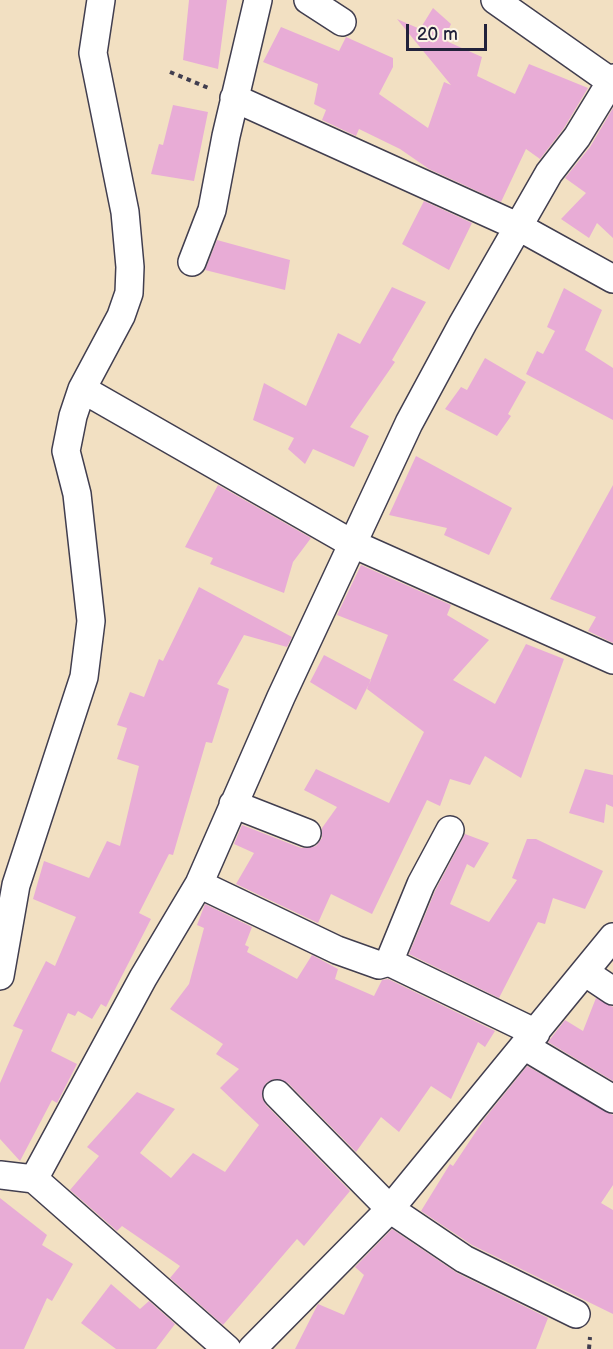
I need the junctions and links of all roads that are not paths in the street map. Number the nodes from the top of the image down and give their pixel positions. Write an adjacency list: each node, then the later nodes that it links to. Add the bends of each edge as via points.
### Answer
1 (100, 0): 11 (street, via 93,53 125,212 129,282 120,316)
2 (258, 0): 7 (street)
3 (308, 0): 5 (street)
4 (495, 0): 6 (street)
5 (342, 22)
6 (612, 80): 8 (street, via 549,173)
7 (234, 98): 8 (street); 9 (street, via 212,210)
8 (519, 227): 10 (street); 12 (street, via 409,423)
9 (192, 262)
10 (613, 279)
11 (82, 389): 12 (street); 21 (street, via 66,452 77,494 91,621 85,666 16,885)
12 (351, 543): 13 (street); 14 (street)
13 (613, 660)
14 (234, 804): 16 (street); 17 (street)
15 (450, 830): 19 (street, via 421,884)
16 (307, 833)
17 (199, 884): 19 (street, via 338,950 379,964); 27 (street)
18 (613, 937): 20 (street)
19 (389, 962): 23 (street)
20 (586, 974): 22 (street); 23 (street)
21 (0, 976)
22 (613, 991)
23 (530, 1039): 25 (street); 28 (street)
24 (277, 1094): 28 (street)
25 (613, 1099)
26 (0, 1175): 27 (street)
27 (34, 1179): 30 (street)
28 (390, 1209): 29 (street, via 464,1259); 31 (street)
29 (576, 1314)
30 (227, 1349)
31 (252, 1349)

